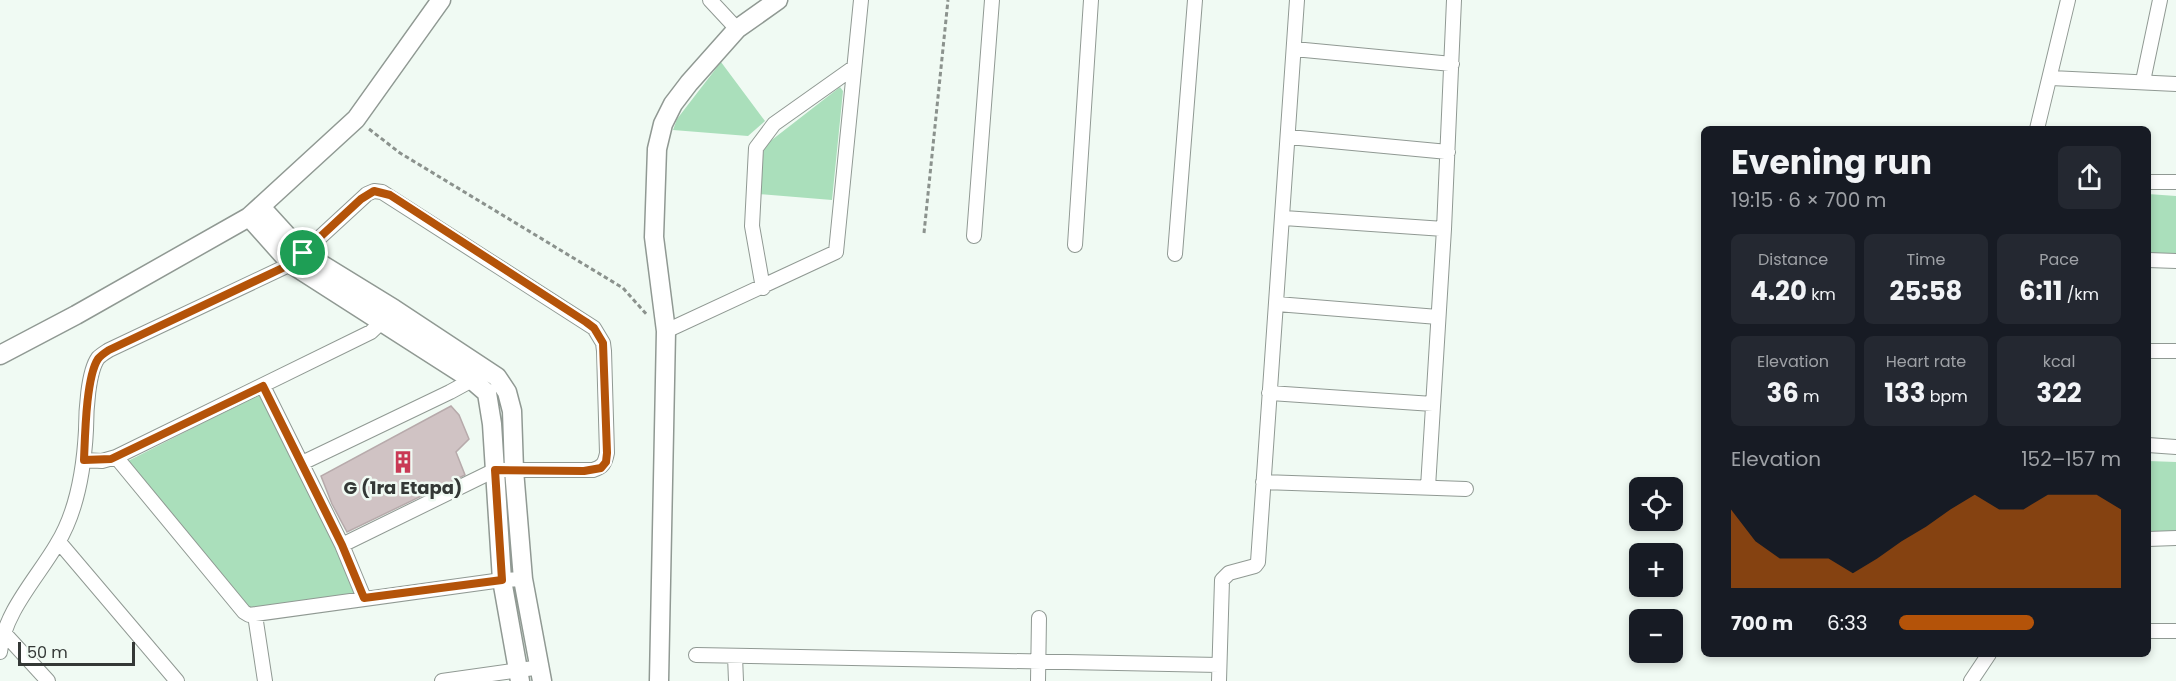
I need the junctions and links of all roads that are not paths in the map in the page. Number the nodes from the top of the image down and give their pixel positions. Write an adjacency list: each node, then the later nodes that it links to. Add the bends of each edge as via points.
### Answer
1 (441, 0): 24 (street, via 356,119)
2 (710, 0): 12 (street)
3 (778, 0): 12 (street)
4 (861, 0): 15 (street)
5 (992, 0): 27 (street)
6 (1091, 0): 28 (street)
7 (1195, 0): 29 (street)
8 (1297, 0): 13 (street)
9 (1454, 0): 14 (street)
10 (2068, 0): 16 (street)
11 (2160, 0): 17 (street)
12 (737, 29): 38 (street, via 673,104 657,149 654,237)
13 (1294, 49): 14 (street); 20 (street)
14 (1452, 64): 21 (street)
15 (853, 68): 33 (street, via 837,252); 33 (street, via 774,124 756,148 752,226)
16 (2051, 78): 17 (street); 19 (street)
17 (2143, 81): 18 (street)
18 (2176, 84)
19 (2038, 126)
20 (1289, 137): 21 (street); 25 (street)
21 (1448, 152): 26 (street)
22 (2151, 182): 23 (street)
23 (2176, 182)
24 (255, 212): 30 (street); 41 (street)
25 (1284, 218): 26 (street); 34 (street)
26 (1444, 229): 36 (street)
27 (974, 236)
28 (1075, 245)
29 (1175, 254)
30 (297, 259): 35 (street); 37 (street); 49 (street, via 99,357 86,417); 52 (street, via 367,194 382,192 594,328 604,351 606,462 601,468 584,471)
31 (2151, 260): 32 (street)
32 (2176, 261)
33 (763, 288): 38 (street)
34 (1277, 304): 36 (street); 44 (street)
35 (394, 309): 37 (street); 42 (street)
36 (1438, 317): 45 (street)
37 (382, 324): 42 (street); 43 (street)
38 (666, 331): 80 (street)
39 (2151, 351): 40 (street)
40 (2176, 351)
41 (0, 354)
42 (477, 374): 50 (street); 51 (street, via 487,393); 52 (street, via 497,377 507,392 512,411)
43 (263, 386): 48 (street); 50 (street)
44 (1269, 393): 45 (street); 53 (street)
45 (1433, 404): 54 (street)
46 (2151, 445): 47 (street)
47 (2176, 447)
48 (116, 457): 49 (street); 63 (street, via 244,612)
49 (84, 460): 58 (street, via 75,500)
50 (302, 463): 59 (street)
51 (495, 470): 52 (street); 59 (street); 61 (street)
52 (514, 470): 60 (street)
53 (1263, 482): 54 (street); 73 (street, via 1258,562 1229,573 1222,580)
54 (1428, 487): 55 (street)
55 (1466, 489)
56 (2176, 538): 57 (street)
57 (2151, 539)
58 (59, 542): 67 (street, via 21,599); 77 (street)
59 (342, 545): 62 (street)
60 (524, 579): 61 (street); 74 (street)
61 (502, 580): 62 (street); 75 (street)
62 (364, 598): 63 (street)
63 (255, 615): 78 (street)
64 (1040, 618): 72 (street)
65 (2151, 631): 66 (street)
66 (2176, 631)
67 (4, 633): 68 (street); 76 (street)
68 (0, 652)
69 (696, 655): 70 (street)
70 (735, 656): 72 (street); 81 (street)
71 (1987, 657): 84 (street)
72 (1039, 662): 73 (street); 82 (street)
73 (1219, 665): 83 (street)
74 (542, 674): 75 (street)
75 (519, 676): 79 (street)
76 (48, 681)
77 (177, 681)
78 (265, 681)
79 (442, 681)
80 (659, 681)
81 (736, 681)
82 (1038, 681)
83 (1219, 681)
84 (1971, 681)

